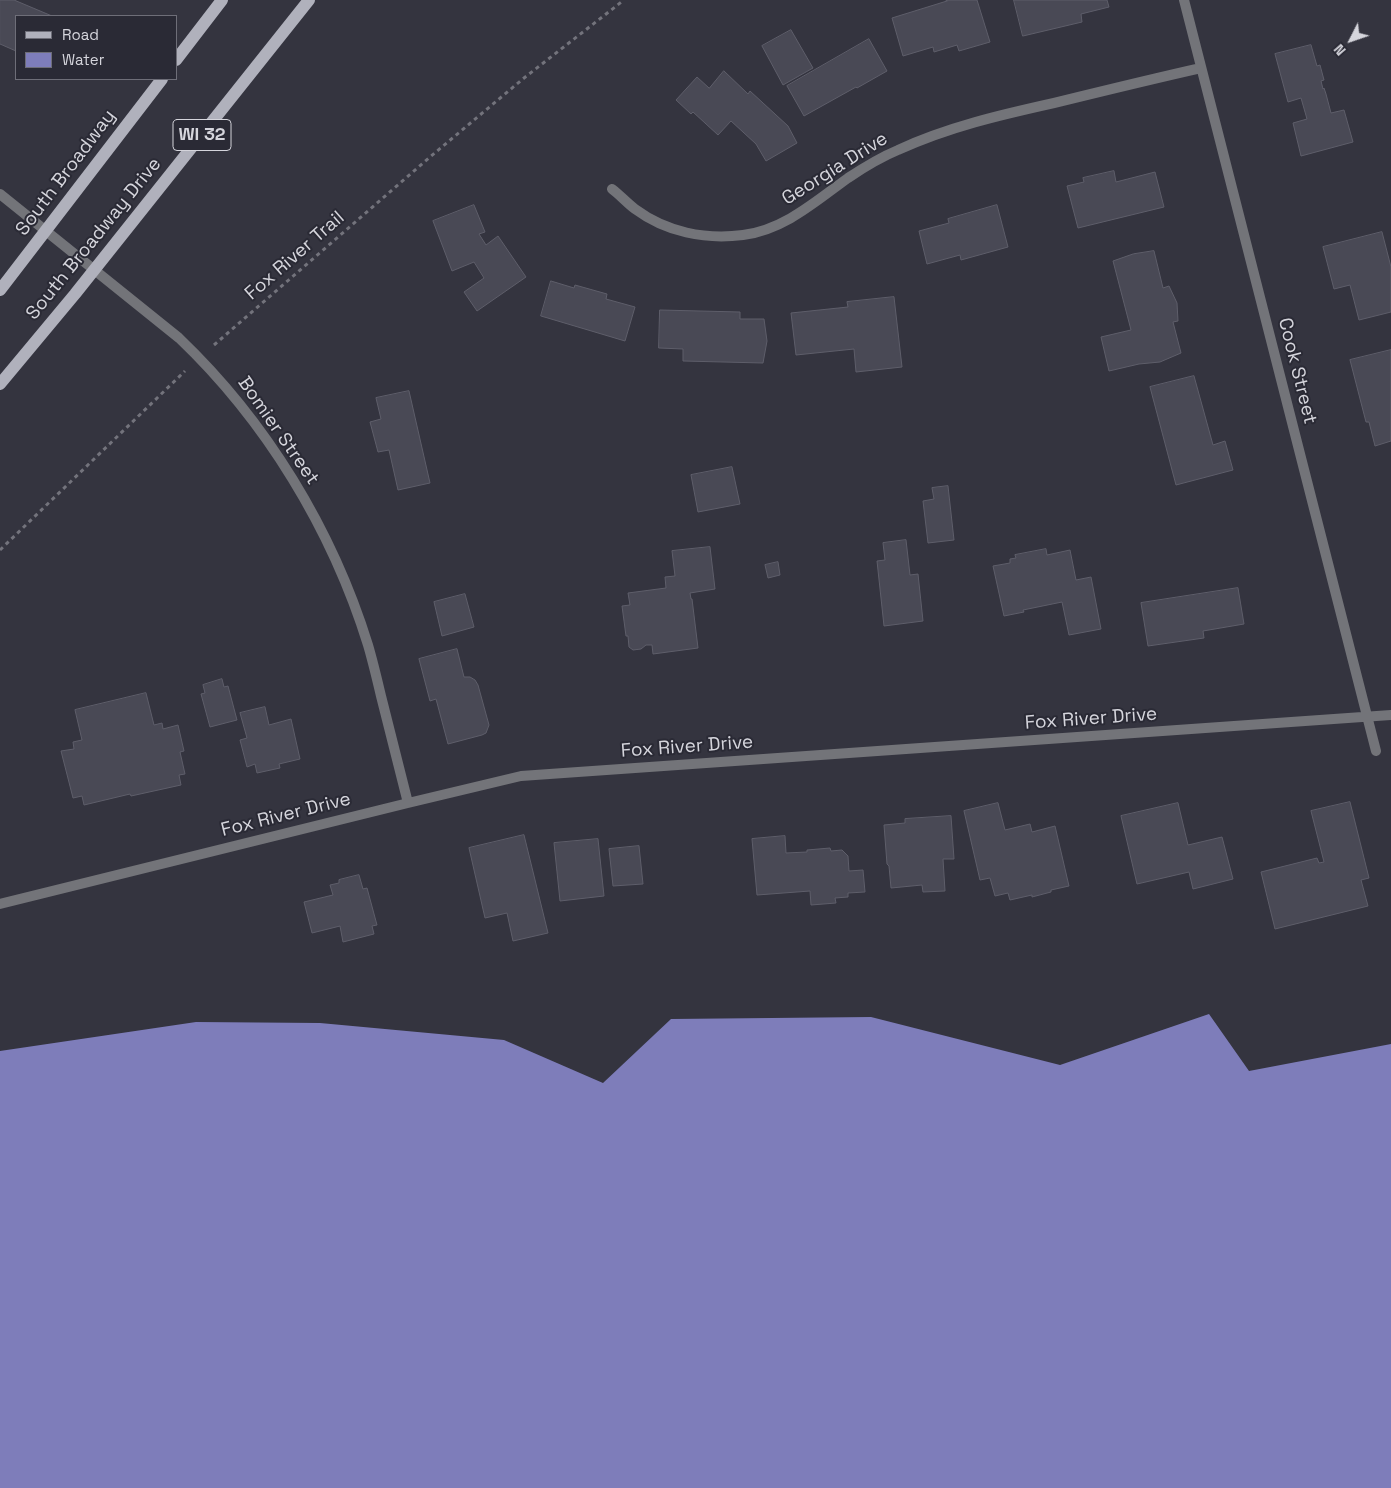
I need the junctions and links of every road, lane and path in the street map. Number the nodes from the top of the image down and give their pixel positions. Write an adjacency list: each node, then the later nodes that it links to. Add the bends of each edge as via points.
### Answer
1 (222, 0): 5 (main road)
2 (309, 0): 11 (main road, South Broadway Drive / WI 32)
3 (624, 0): 13 (path, Fox River Trail, via 430,157)
4 (1184, 0): 6 (street, Cook Street)
5 (178, 57)
6 (1201, 68): 8 (street, Georgia Drive, via 944,130 896,150 858,172 798,215 771,228 744,235 713,237 664,225 635,209); 17 (street, Cook Street)
7 (161, 80): 10 (main road, South Broadway)
8 (612, 189)
9 (0, 194): 10 (street, Bomier Street)
10 (45, 231): 11 (street, Bomier Street); 12 (main road, South Broadway)
11 (94, 270): 13 (street, Bomier Street); 14 (main road, South Broadway Drive / WI 32)
12 (0, 290)
13 (200, 358): 15 (path, Fox River Trail); 19 (street, Bomier Street, via 275,450 308,505 342,573 368,644)
14 (0, 384)
15 (0, 550)
16 (1391, 715): 17 (street, Fox River Drive)
17 (1367, 716): 18 (street, Cook Street); 19 (street, Fox River Drive, via 521,776)
18 (1376, 751)
19 (408, 803): 20 (street, Fox River Drive)
20 (0, 904)

